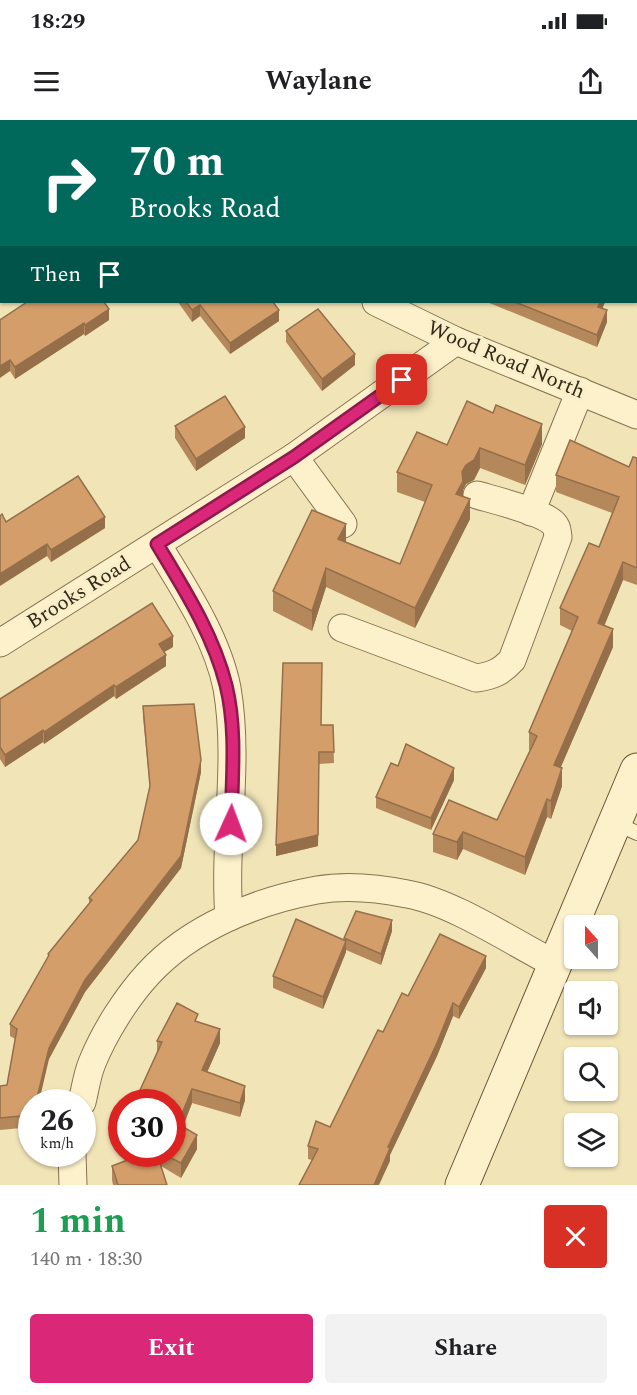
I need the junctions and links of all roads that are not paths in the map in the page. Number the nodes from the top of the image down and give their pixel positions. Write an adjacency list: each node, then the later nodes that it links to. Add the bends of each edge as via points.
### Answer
1 (377, 303): 2 (street, Wood Road North)
2 (456, 341): 3 (street, Wood Road North); 5 (street, Brooks Road)
3 (580, 391): 4 (street, Wood Road North); 7 (street)
4 (637, 416)
5 (294, 457): 8 (street); 9 (street, Brooks Road)
6 (477, 495): 7 (street)
7 (531, 512): 10 (street, via 552,522 558,537 512,660 502,671 476,678)
8 (343, 524)
9 (157, 544): 11 (street, Brooks Road); 14 (street, via 190,598 215,650 226,686 233,749)
10 (342, 628)
11 (0, 643)
12 (637, 770): 13 (main road)
13 (626, 828): 15 (main road)
14 (229, 917): 15 (street, via 318,890 360,887 409,894 452,908); 16 (street, via 187,941 147,975 111,1024 92,1064)
15 (555, 964): 19 (main road)
16 (85, 1089)
17 (72, 1167): 18 (street)
18 (73, 1185)
19 (462, 1185)

